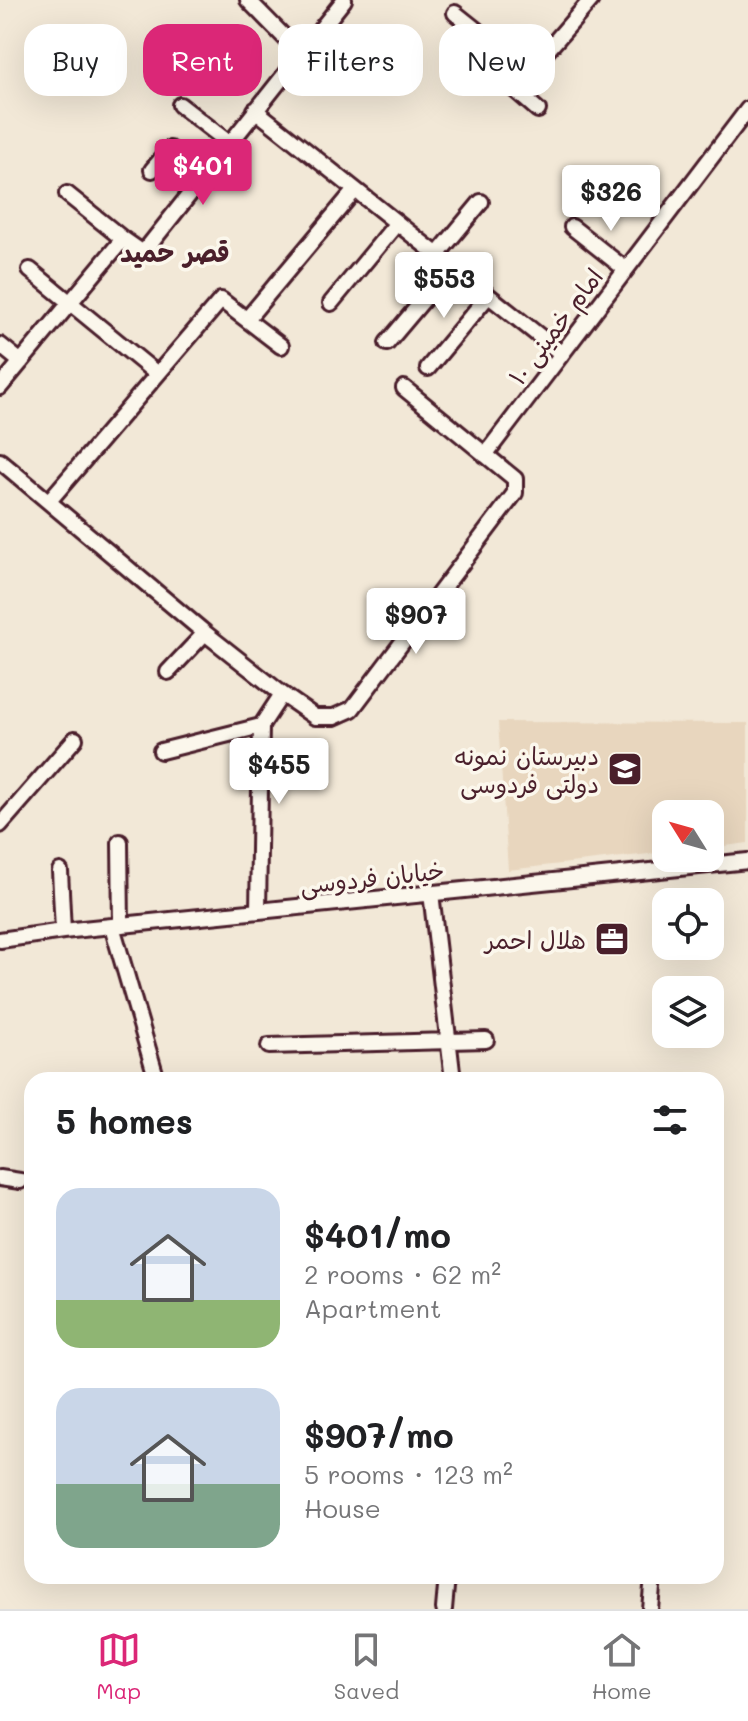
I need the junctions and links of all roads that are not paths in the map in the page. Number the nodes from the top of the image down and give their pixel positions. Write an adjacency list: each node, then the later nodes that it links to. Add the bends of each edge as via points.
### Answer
1 (248, 0): 7 (street)
2 (344, 0): 5 (street)
3 (591, 0): 8 (street)
4 (455, 13): 6 (street)
5 (325, 24)
6 (469, 24)
7 (278, 31)
8 (555, 42)
9 (278, 82): 13 (street)
10 (522, 96): 14 (street)
11 (180, 105): 15 (street)
12 (748, 109): 26 (street, امام خمینی ۱۰)
13 (255, 110): 15 (street); 18 (street)
14 (538, 110)
15 (229, 143): 17 (street)
16 (152, 170): 17 (street, via 170,149)
17 (204, 173): 23 (street, via 143,253)
18 (355, 190): 21 (street); 31 (street)
19 (67, 194): 23 (street)
20 (481, 202): 24 (street)
21 (397, 223): 24 (street); 30 (street)
22 (572, 227): 26 (street)
23 (123, 239): 29 (street)
24 (437, 255): 25 (street)
25 (452, 266): 28 (street); 32 (street)
26 (625, 269): 35 (street, امام خمینی ۱۰)
27 (30, 270): 29 (street)
28 (488, 296): 35 (street); 37 (street)
29 (70, 303): 36 (street); 38 (street)
30 (331, 303)
31 (247, 319): 34 (street); 38 (street, via 221,300)
32 (387, 343)
33 (0, 345): 36 (street)
34 (281, 346)
35 (562, 354): 41 (street, امام خمینی ۱۰)
36 (21, 362): 39 (street)
37 (428, 368)
38 (157, 374): 43 (street)
39 (0, 387)
40 (404, 388): 41 (street)
41 (485, 455): 46 (street, via 515,479 515,493 352,709 334,717 315,717)
42 (0, 461): 43 (street)
43 (49, 501): 44 (street)
44 (205, 633): 45 (street); 46 (street)
45 (168, 672)
46 (282, 694): 47 (street)
47 (261, 726): 49 (street); 55 (street)
48 (75, 739): 50 (street)
49 (161, 751)
50 (0, 825)
51 (120, 842): 56 (street)
52 (748, 861): 54 (street, خیابان فردوسی)
53 (60, 871): 57 (street)
54 (431, 893): 55 (street, خیابان فردوسی); 60 (street)
55 (258, 911): 56 (street, خیابان فردوسی)
56 (116, 926): 57 (street, خیابان فردوسی); 62 (street)
57 (63, 931): 58 (street, خیابان فردوسی)
58 (0, 940)
59 (486, 1040): 60 (street)
60 (449, 1041): 61 (street); 63 (street)
61 (269, 1046)
62 (155, 1072)
63 (452, 1072)
64 (0, 1178): 65 (street)
65 (20, 1181)
66 (446, 1584): 68 (street)
67 (652, 1584): 69 (street)
68 (444, 1609)
69 (650, 1609)

